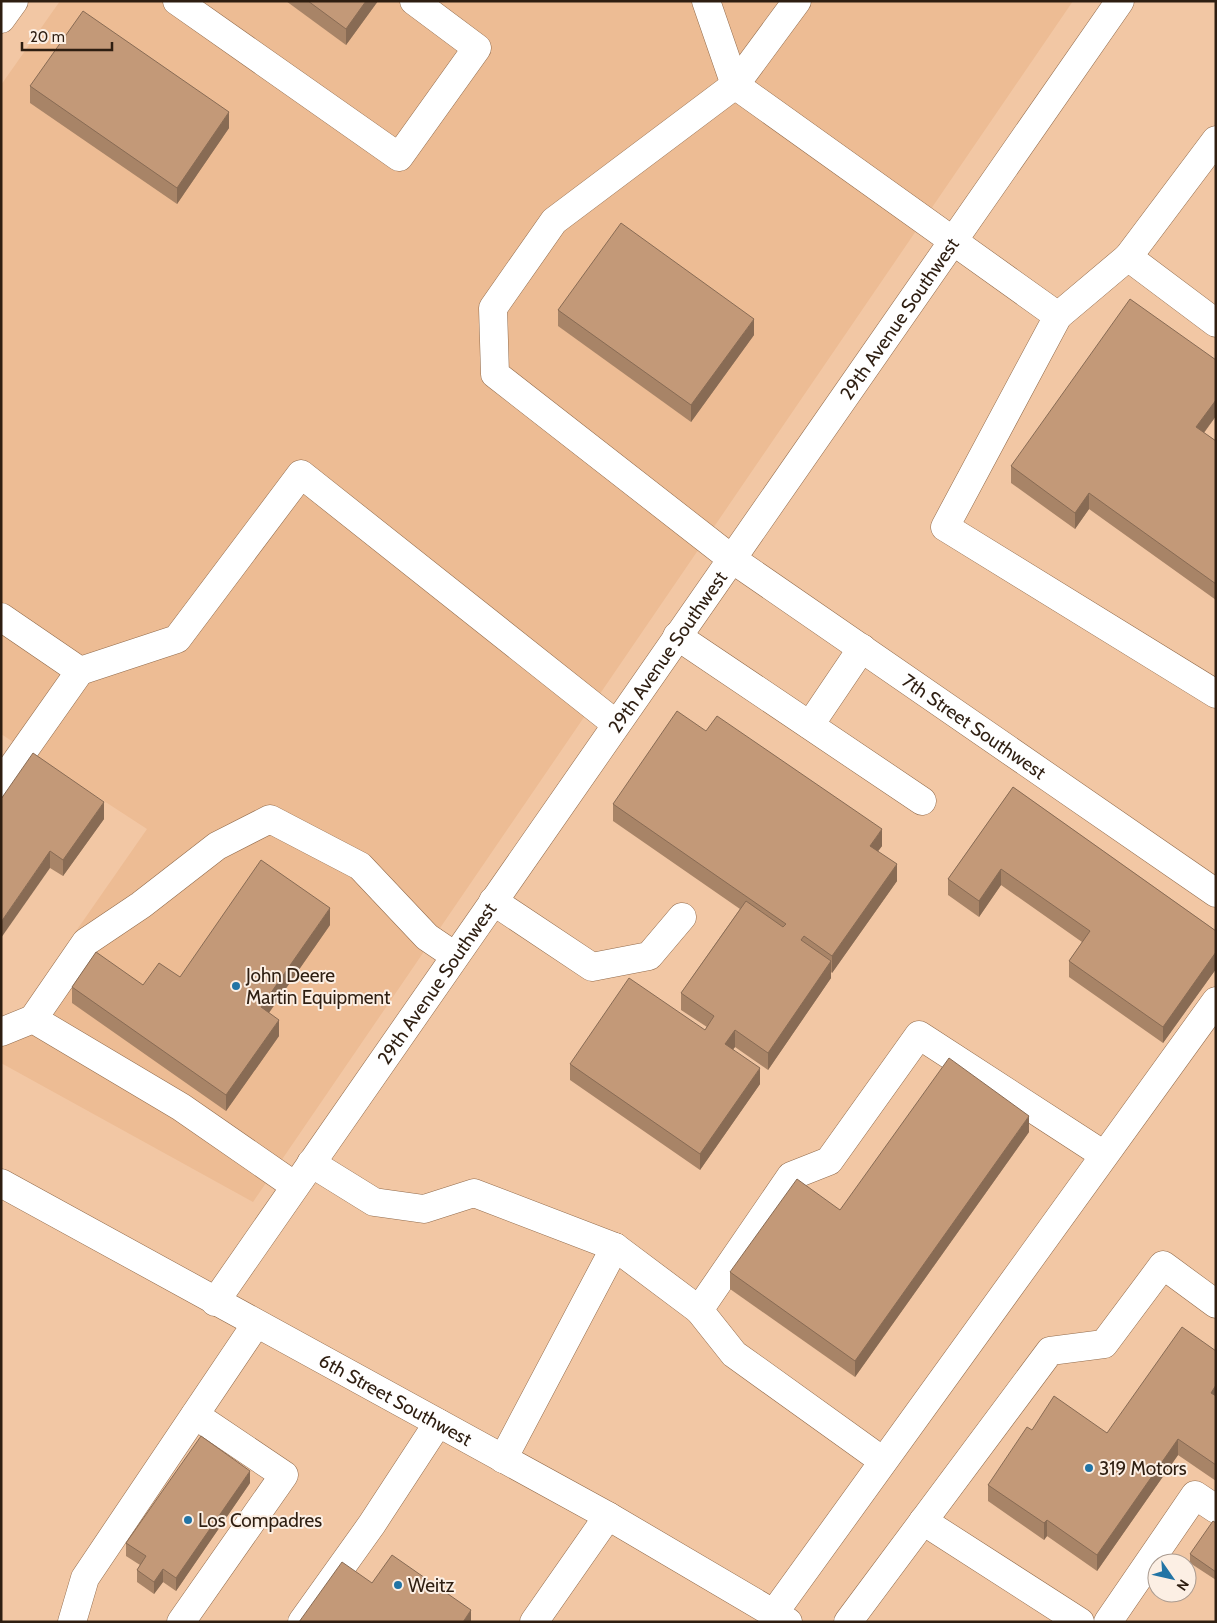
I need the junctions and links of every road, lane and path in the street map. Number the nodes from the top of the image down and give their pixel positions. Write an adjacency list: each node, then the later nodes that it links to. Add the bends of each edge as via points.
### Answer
1 (14, 1): 7 (street)
2 (178, 1): 3 (street, via 399,157 477,48)
3 (414, 1)
4 (706, 1): 8 (street)
5 (797, 1): 8 (street)
6 (1120, 1): 10 (street, 29th Avenue Southwest)
7 (1, 19)
8 (736, 85): 10 (street); 14 (street, 7th Street Southwest, via 554,221 493,308 495,374)
9 (1216, 140): 11 (street)
10 (952, 242): 12 (street); 14 (street, 29th Avenue Southwest)
11 (1128, 257): 12 (street); 13 (street)
12 (1058, 316): 19 (street, via 945,527)
13 (1216, 323)
14 (732, 559): 16 (street, 29th Avenue Southwest); 17 (street, 7th Street Southwest)
15 (1, 617): 18 (street)
16 (678, 636): 20 (street, 29th Avenue Southwest); 21 (street)
17 (862, 648): 21 (street); 24 (street, 7th Street Southwest)
18 (80, 671): 20 (street, via 177,639 301,474); 22 (street)
19 (1216, 694)
20 (616, 724): 25 (street, 29th Avenue Southwest)
21 (810, 725): 23 (street)
22 (1, 783)
23 (922, 801)
24 (1216, 893)
25 (493, 901): 26 (street, via 592,967 649,956); 27 (street, 29th Avenue Southwest)
26 (682, 917)
27 (455, 956): 29 (street, via 427,936 360,866 270,819 217,846 141,905 86,942); 31 (street, 29th Avenue Southwest)
28 (1216, 1001): 30 (street)
29 (13, 1023): 33 (street, via 181,1107)
30 (1104, 1155): 37 (street, via 919,1035 829,1161 791,1176); 42 (street)
31 (311, 1163): 33 (street, 29th Avenue Southwest); 34 (street, via 374,1202 424,1209 474,1193)
32 (1, 1183): 35 (street, 6th Street Southwest)
33 (295, 1186): 35 (street, 29th Avenue Southwest)
34 (614, 1247): 37 (street); 41 (street)
35 (215, 1302): 38 (street, 6th Street Southwest)
36 (1216, 1304): 45 (street, via 1163,1265 1104,1344 1050,1351)
37 (699, 1310): 42 (street, via 734,1354)
38 (256, 1324): 39 (street); 40 (street, 6th Street Southwest)
39 (195, 1415): 47 (street, via 85,1578); 48 (street, via 284,1475)
40 (438, 1424): 41 (street, 6th Street Southwest); 49 (street)
41 (503, 1459): 44 (street, 6th Street Southwest)
42 (884, 1461): 46 (street)
43 (1216, 1509): 53 (street, via 1195,1495)
44 (608, 1516): 46 (street, 6th Street Southwest); 50 (street)
45 (923, 1521): 51 (street); 52 (street)
46 (781, 1618)
47 (72, 1622)
48 (181, 1622)
49 (302, 1622)
50 (534, 1622)
51 (848, 1622)
52 (1080, 1622)
53 (1108, 1622)

